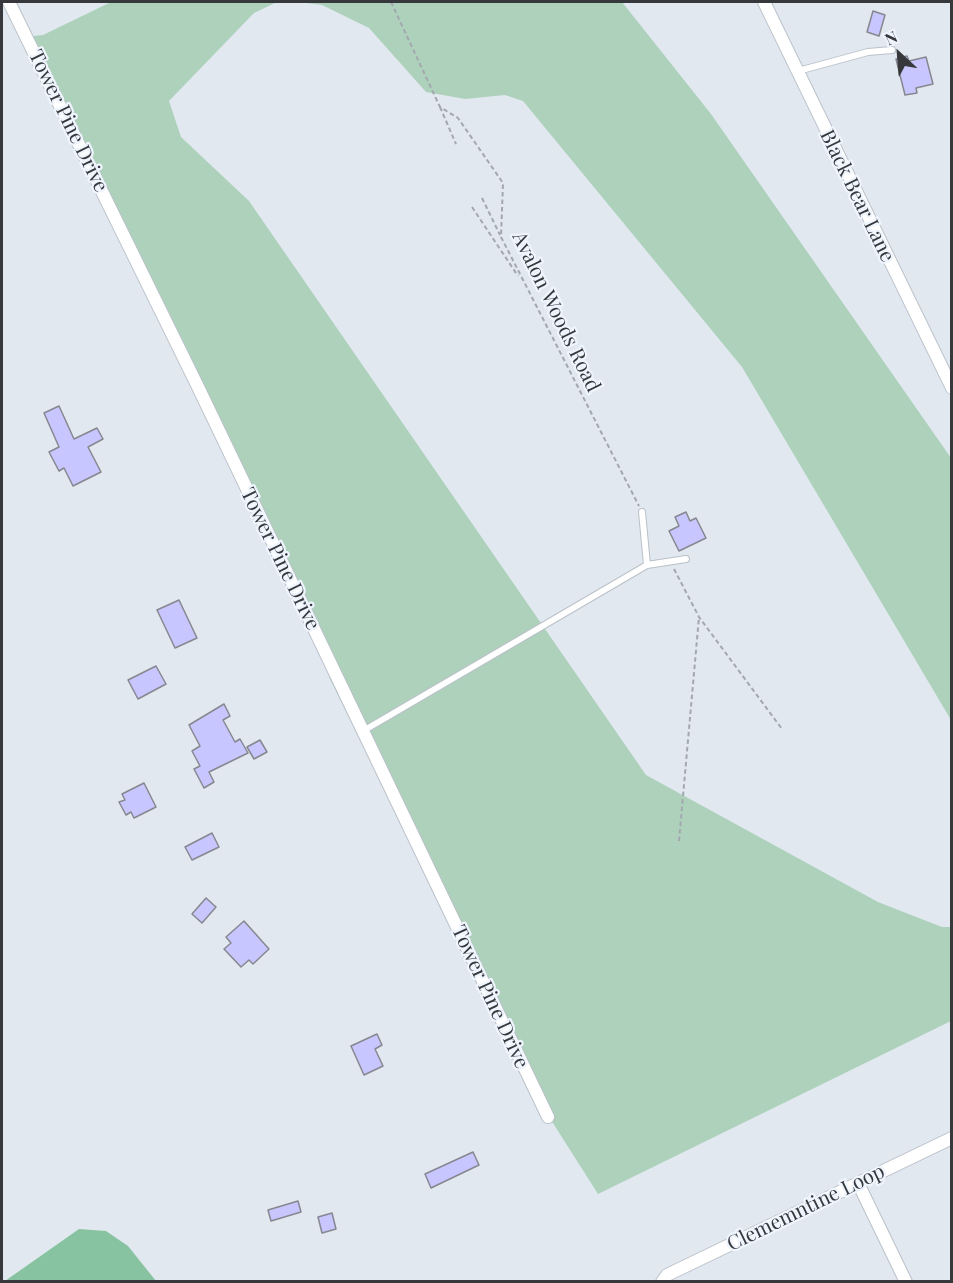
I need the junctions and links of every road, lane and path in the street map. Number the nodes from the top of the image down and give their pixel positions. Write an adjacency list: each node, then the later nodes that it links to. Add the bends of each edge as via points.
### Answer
1 (9, 2): 19 (street, Tower Pine Drive)
2 (391, 2): 6 (path, Avalon Woods Road)
3 (764, 2): 5 (street, Black Bear Lane)
4 (892, 50): 5 (lane, via 860,54)
5 (797, 71): 12 (street, Black Bear Lane)
6 (440, 107): 7 (path); 10 (path, Avalon Woods Road, via 458,118 503,183)
7 (456, 144)
8 (482, 198): 10 (path)
9 (472, 207): 11 (path)
10 (501, 237): 11 (path, Avalon Woods Road)
11 (523, 284): 13 (path, Avalon Woods Road, via 550,329)
12 (951, 388)
13 (642, 512): 16 (lane)
14 (686, 559): 15 (lane)
15 (670, 561): 16 (lane); 17 (path)
16 (647, 565): 19 (lane)
17 (699, 617): 18 (path); 20 (path)
18 (782, 729)
19 (363, 731): 21 (street, Tower Pine Drive)
20 (679, 841)
21 (548, 1117)
22 (951, 1138): 23 (street, Clememntine Loop)
23 (858, 1183): 24 (street, Clememntine Loop, via 667,1275); 25 (street)
24 (662, 1281)
25 (906, 1281)

